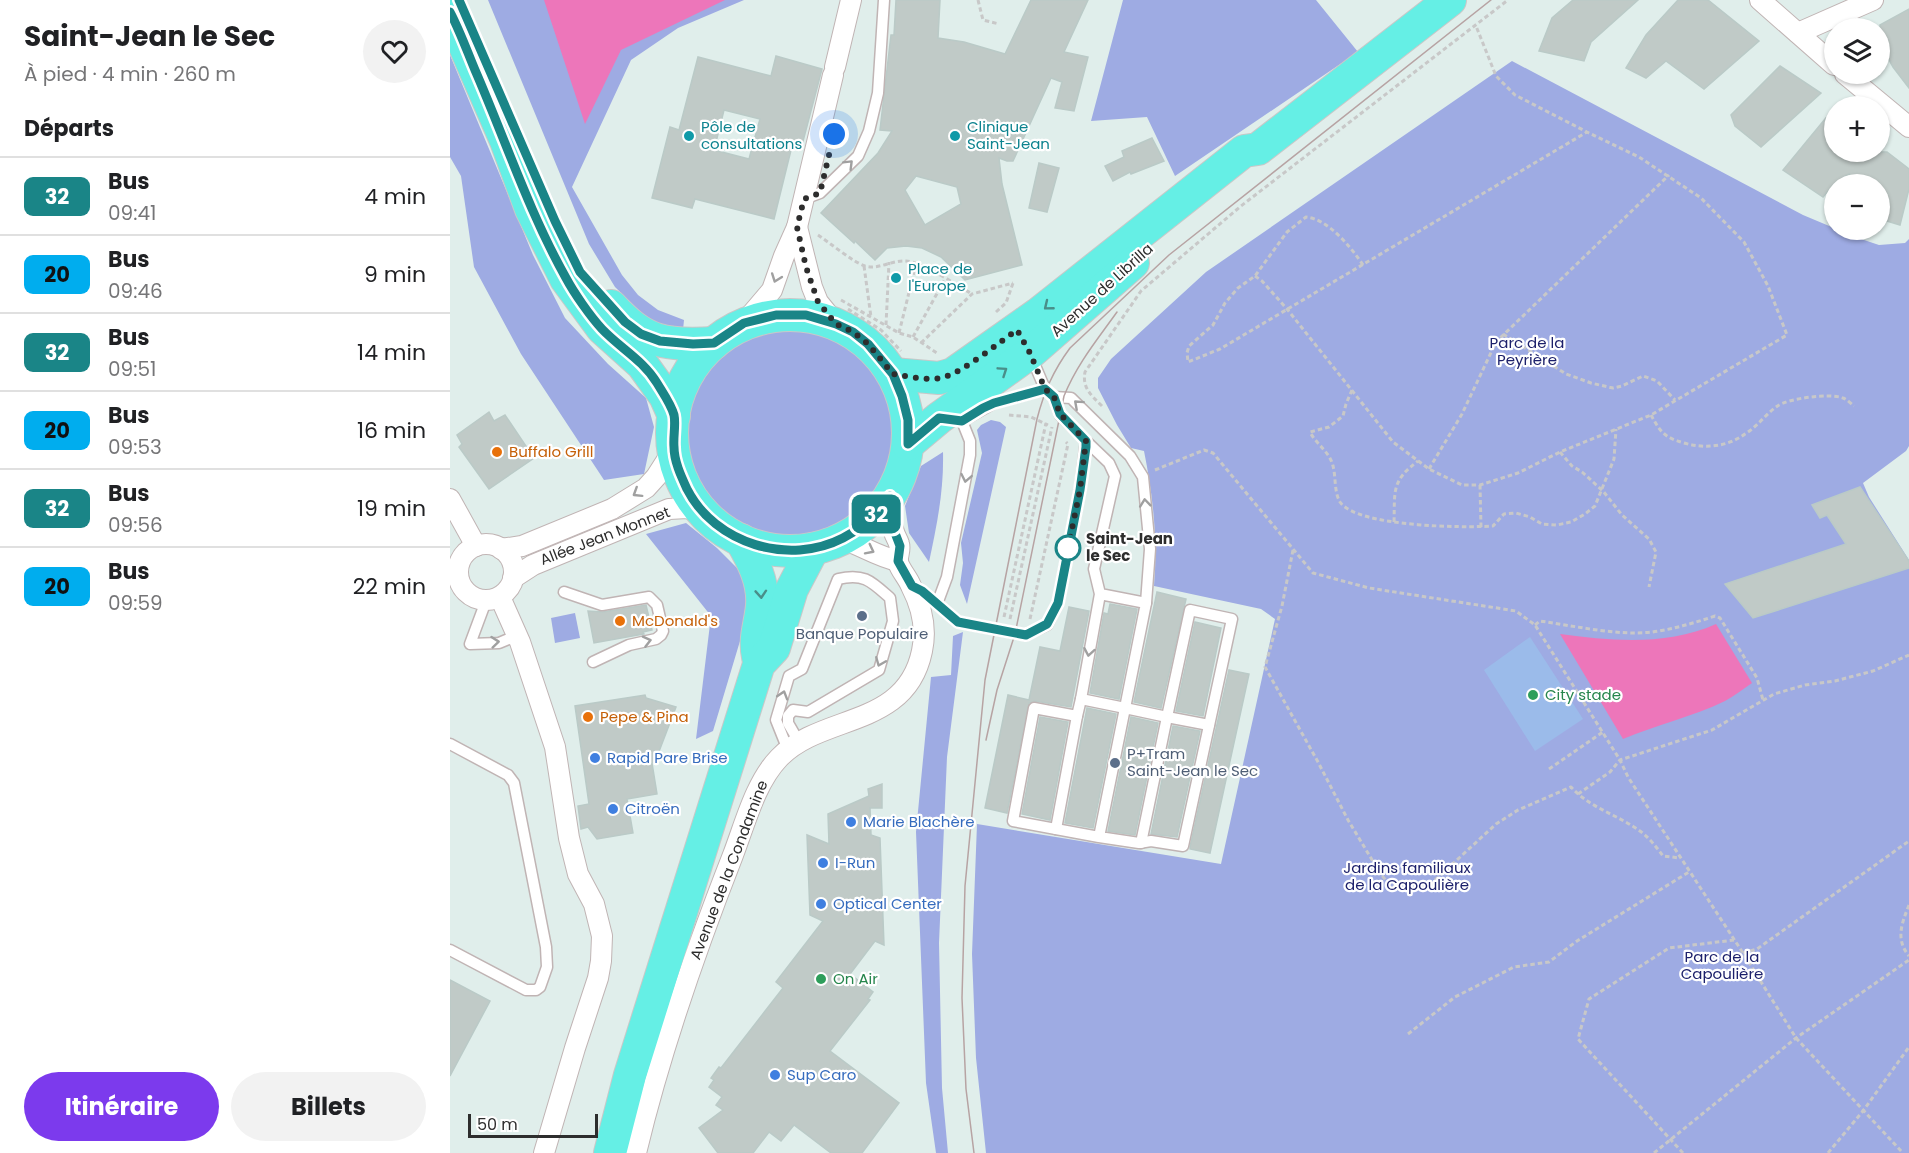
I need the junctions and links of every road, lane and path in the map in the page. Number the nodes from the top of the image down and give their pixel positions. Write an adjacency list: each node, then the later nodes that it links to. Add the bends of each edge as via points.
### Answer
1 (459, 0): 37 (main road, via 580,272 641,334 679,344)
2 (851, 0): 18 (street)
3 (884, 0): 18 (lane, one-way to 3, via 820,193 858,156 869,131 878,93)
4 (978, 0): 10 (path, via 983,20)
5 (1450, 0): 34 (main road, Avenue de Librilla, via 1258,149 1244,151)
6 (1508, 0): 11 (path)
7 (1760, 0): 12 (street)
8 (1873, 0): 12 (street)
9 (450, 12): 49 (main road, via 531,209 566,279 602,328 648,371)
10 (999, 24)
11 (1476, 26): 16 (path, via 1496,76 1515,95); 45 (path, via 1241,206 1141,291 1085,372 1085,388)
12 (1798, 33): 13 (street)
13 (1824, 56)
14 (1857, 84): 15 (street)
15 (1909, 128)
16 (1587, 132): 17 (path); 23 (path)
17 (1669, 175): 35 (path); 44 (path, via 1701,198 1744,242 1768,286 1787,335)
18 (804, 199): 19 (street)
19 (797, 227): 28 (street, via 818,302); 31 (street, one-way to 31, via 772,290)
20 (814, 240): 24 (path, via 812,231)
21 (889, 262): 22 (path); 24 (path); 32 (path)
22 (916, 264): 26 (path); 33 (path)
23 (1363, 265): 25 (path, via 1328,225 1306,217 1287,232); 29 (path)
24 (864, 266): 30 (path)
25 (1255, 276): 29 (path); 29 (path, via 1238,288 1213,326 1189,346 1188,362 1220,349)
26 (945, 279): 27 (path); 36 (path)
27 (972, 294): 34 (path, via 1013,283 1006,303); 38 (path)
28 (834, 305): 30 (path); 31 (main road, via 806,315 776,315); 40 (main road, via 853,332); 40 (path, via 845,307 881,330)
29 (1287, 309): 42 (path)
30 (871, 317): 32 (path)
31 (744, 323): 37 (main road)
32 (886, 325): 33 (path)
33 (899, 333): 36 (path)
34 (1013, 333): 40 (main road, Avenue de Librilla, via 953,374 939,378); 41 (lane); 50 (main road, Avenue de Librilla, one-way to 34)
35 (1503, 334): 44 (path, via 1566,374 1613,388 1643,376 1657,381); 61 (path)
36 (913, 337): 38 (path)
37 (714, 343): 49 (main road, via 695,363 681,388)
38 (921, 343): 39 (path, via 937,353)
39 (945, 349)
40 (898, 364): 57 (main road)
41 (1045, 389): 43 (lane); 50 (lane)
42 (1352, 390): 60 (path, via 1393,442); 68 (path, via 1343,416 1329,427 1310,432 1334,466 1340,503 1366,517)
43 (1054, 397): 56 (lane, via 1060,414); 62 (lane, one-way to 43, via 1130,456 1071,398)
44 (1675, 400): 48 (path)
45 (1102, 406)
46 (1854, 406): 48 (path, via 1843,398 1787,400 1745,435 1715,447 1674,440 1661,433)
47 (1006, 415): 51 (path)
48 (1651, 415): 53 (path)
49 (674, 416): 58 (main road)
50 (950, 420): 57 (main road, Avenue de Librilla); 84 (lane, one-way to 84, via 970,441 970,455 947,577)
51 (1046, 423): 52 (path); 85 (path, via 1003,617)
52 (1052, 427): 54 (path); 85 (path)
53 (1616, 429): 59 (path); 64 (path, via 1614,459)
54 (1057, 432)
55 (1062, 438): 86 (path, via 1068,444)
56 (1086, 441): 81 (lane, via 1109,463 1115,476 1095,569); 89 (lane, via 1058,603 1047,624)
57 (908, 444): 65 (main road, via 899,480)
58 (674, 449): 67 (main road, via 683,481); 73 (street, Allée Jean Monnet, one-way to 73, via 646,488 612,509 522,546)
59 (1560, 452): 63 (path, via 1518,473); 64 (path)
60 (1418, 460): 61 (path); 68 (path, via 1399,478 1395,488)
61 (1429, 469): 63 (path, via 1462,485)
62 (1143, 477): 74 (path, via 1204,450 1213,453); 83 (lane, one-way to 62, via 1150,549)
63 (1480, 485): 69 (path)
64 (1603, 491): 69 (path, via 1595,506 1571,522 1542,524 1516,513 1504,514 1493,526); 79 (path, via 1649,539 1656,552)
65 (890, 496): 71 (main road, via 868,520); 75 (street, Avenue de la Condamine, via 892,525 900,546)
66 (450, 499): 72 (street)
67 (701, 510): 70 (main road); 77 (street, Allée Jean Monnet, via 669,509 533,565)
68 (1394, 522): 69 (path)
69 (1481, 527)
70 (741, 540): 71 (main road, via 789,551); 92 (main road, one-way to 92, via 759,576 762,595 755,642)
71 (827, 544): 75 (street, one-way to 75, via 858,544); 92 (main road, via 792,590 774,648)
72 (476, 546): 73 (street); 76 (street, via 463,555)
73 (501, 549): 77 (street, via 512,561)
74 (1293, 549): 87 (path, via 1313,573 1324,577 1516,611); 104 (path, via 1265,667 1348,820 1388,884 1403,890 1433,882 1496,824 1518,810 1571,787)
75 (898, 561): 78 (street, Avenue de la Condamine)
76 (454, 573): 82 (street, via 462,588)
77 (513, 578): 82 (street, via 511,586)
78 (912, 586): 84 (lane); 101 (street, Avenue de la Condamine, via 923,616 924,634 922,652 904,689 881,708)
79 (1649, 587)
80 (564, 592): 91 (lane, one-way to 80, via 661,635 657,605 649,597 599,605)
81 (1100, 594): 83 (lane); 93 (lane, one-way to 93)
82 (476, 598): 88 (street); 88 (lane, one-way to 88, via 470,644 499,643)
83 (1146, 603): 95 (lane)
84 (937, 604): 89 (lane, via 958,622)
85 (1010, 619): 86 (path)
86 (1029, 623): 89 (path)
87 (1535, 625): 94 (path, via 1540,621 1650,632 1715,616 1720,618 1757,678); 99 (path)
88 (518, 635): 121 (street, via 555,747 568,838 578,874 594,904 602,936 598,978)
89 (1026, 635)
90 (1909, 656): 94 (path, via 1873,671 1805,685)
91 (593, 662)
92 (759, 664): 122 (main road, via 630,1075)
93 (1081, 699): 95 (lane); 96 (lane)
94 (1763, 700): 102 (path, via 1712,730)
95 (1125, 708): 97 (lane); 106 (lane)
96 (1077, 716): 105 (lane); 105 (lane, via 1034,708 1013,821)
97 (1167, 717): 98 (lane); 98 (lane, via 1190,610 1232,619); 108 (lane)
98 (1209, 725): 108 (lane, via 1183,846)
99 (1603, 732): 102 (path); 103 (path)
100 (450, 744): 113 (lane, via 508,775 514,783 542,922 547,967 540,987 526,990)
101 (793, 746): 101 (lane, one-way to 101, via 776,720 789,676 802,669 838,579 855,575 876,585 890,598 893,621 879,670 808,712 793,710 788,716); 123 (street, Avenue de la Condamine, via 768,772 759,789 701,937 647,1106)
102 (1620, 760): 104 (path, via 1610,772); 109 (path)
103 (1549, 769)
104 (1577, 794): 109 (path, via 1635,827 1652,840 1663,856)
105 (1056, 829): 106 (lane)
106 (1100, 837): 108 (lane)
107 (1909, 841): 114 (path, via 1757,949)
108 (1141, 843)
109 (1680, 858): 110 (path)
110 (1689, 872): 112 (path); 116 (path, via 1549,962 1514,967 1455,997)
111 (1909, 905): 115 (path, via 1900,929)
112 (1734, 940): 114 (path); 120 (path, via 1669,948 1589,999 1578,1039)
113 (450, 950)
114 (1743, 953): 117 (path)
115 (1909, 958): 117 (path)
116 (1408, 1034)
117 (1796, 1038): 119 (path); 120 (path)
118 (1909, 1047): 119 (path)
119 (1863, 1111): 126 (path); 127 (path)
120 (1670, 1138): 124 (path); 125 (path)
121 (544, 1153)
122 (610, 1153)
123 (636, 1153)
124 (1654, 1153)
125 (1683, 1153)
126 (1828, 1153)
127 (1903, 1153)

